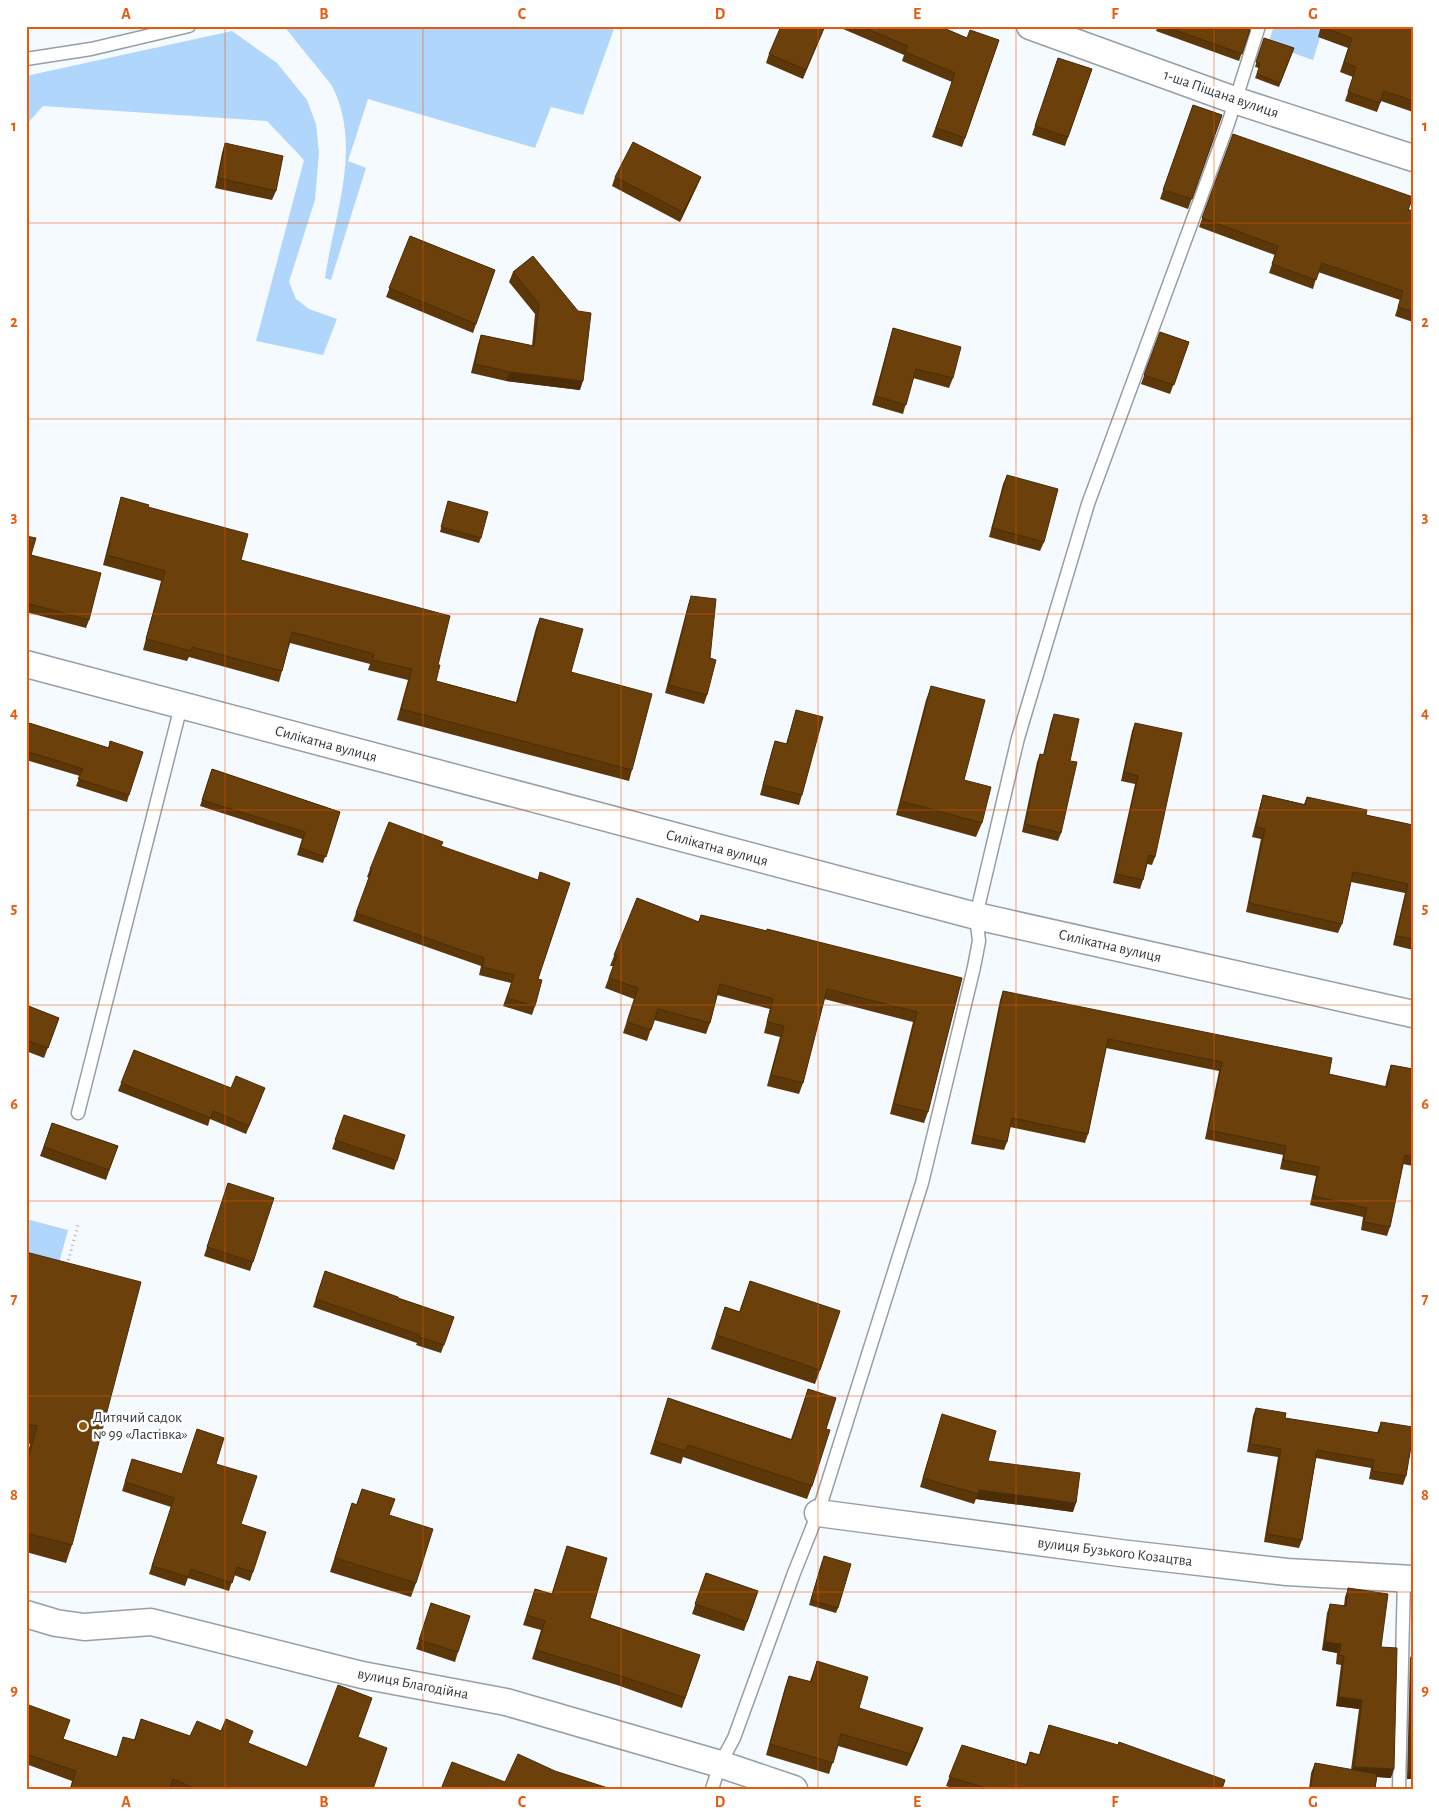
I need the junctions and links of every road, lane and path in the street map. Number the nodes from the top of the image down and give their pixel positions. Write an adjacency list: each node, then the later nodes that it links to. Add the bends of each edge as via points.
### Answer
1 (189, 26): 4 (lane, via 91,49)
2 (1030, 26): 5 (street, 1-ша Піщана вулиця)
3 (1259, 26): 5 (lane)
4 (26, 59)
5 (1234, 100): 6 (street, 1-ша Піщана вулиця); 9 (lane, via 1228,124 1088,504 1018,738)
6 (1413, 158)
7 (26, 664): 8 (street, Силікатна вулиця)
8 (181, 706): 9 (street, Силікатна вулиця); 11 (lane)
9 (976, 916): 10 (street, Силікатна вулиця); 14 (lane, via 979,941 974,967 922,1183)
10 (1413, 1014)
11 (78, 1112)
12 (78, 1225): 13 (path)
13 (64, 1273)
14 (818, 1513): 15 (street, вулиця Бузького Козацтва, via 1287,1572); 17 (lane, via 734,1738)
15 (1408, 1578): 19 (lane)
16 (26, 1614): 17 (street, вулиця Благодійна, via 56,1624 84,1627 151,1622 362,1675 506,1702)
17 (716, 1777): 18 (street, вулиця Благодійна)
18 (794, 1789)
19 (1399, 1789)

